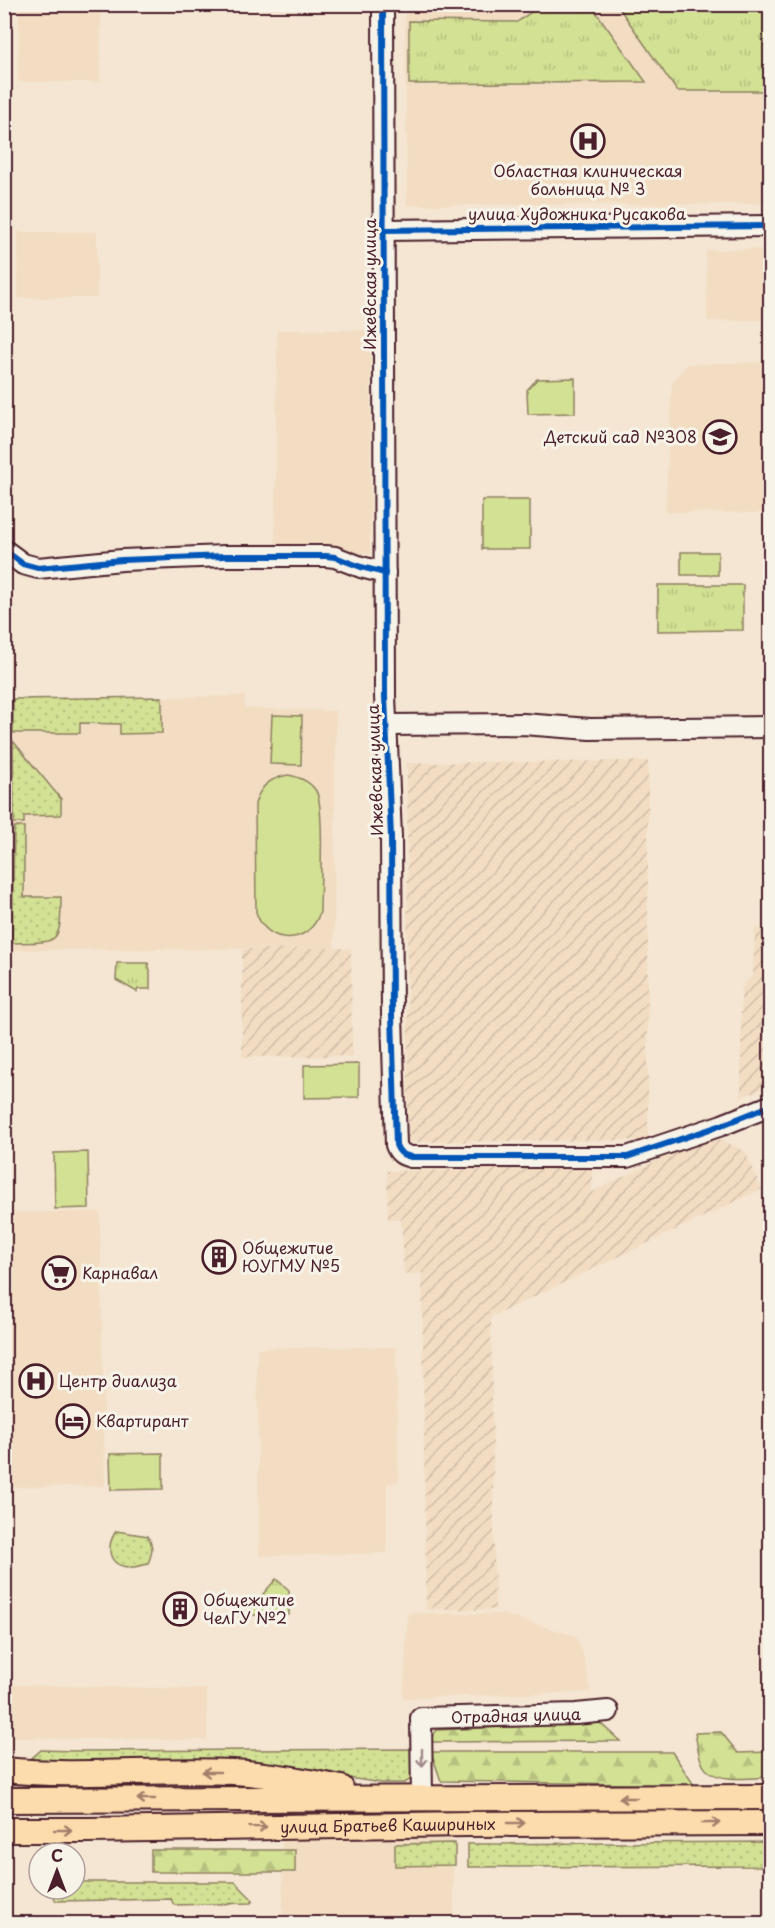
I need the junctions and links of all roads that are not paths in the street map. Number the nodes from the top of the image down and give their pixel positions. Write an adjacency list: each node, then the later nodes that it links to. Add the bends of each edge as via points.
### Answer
1 (383, 4): 3 (street, Ижевская улица)
2 (771, 226): 3 (street, улица Художника Русакова)
3 (383, 230): 5 (street, Ижевская улица)
4 (4, 550): 5 (street, via 23,564 38,568 122,560 326,556)
5 (385, 573): 6 (street, Ижевская улица)
6 (386, 724): 7 (street, via 523,724 590,729); 8 (street, Ижевская улица, via 394,1139 398,1151 411,1157 627,1157)
7 (771, 727)
8 (771, 1106)
9 (608, 1711): 13 (street, Отрадная улица, one-way to 13, via 421,1718)
10 (4, 1770): 12 (main road, one-way to 10, via 295,1779 231,1772)
11 (771, 1797): 13 (main road, улица Братьев Кашириных, one-way to 13)
12 (393, 1798): 13 (main road, улица Братьев Кашириных); 14 (main road, улица Братьев Кашириных, one-way to 14)
13 (422, 1798)
14 (4, 1800)
15 (771, 1823): 16 (main road, улица Братьев Кашириных, one-way to 15)
16 (4, 1830)

